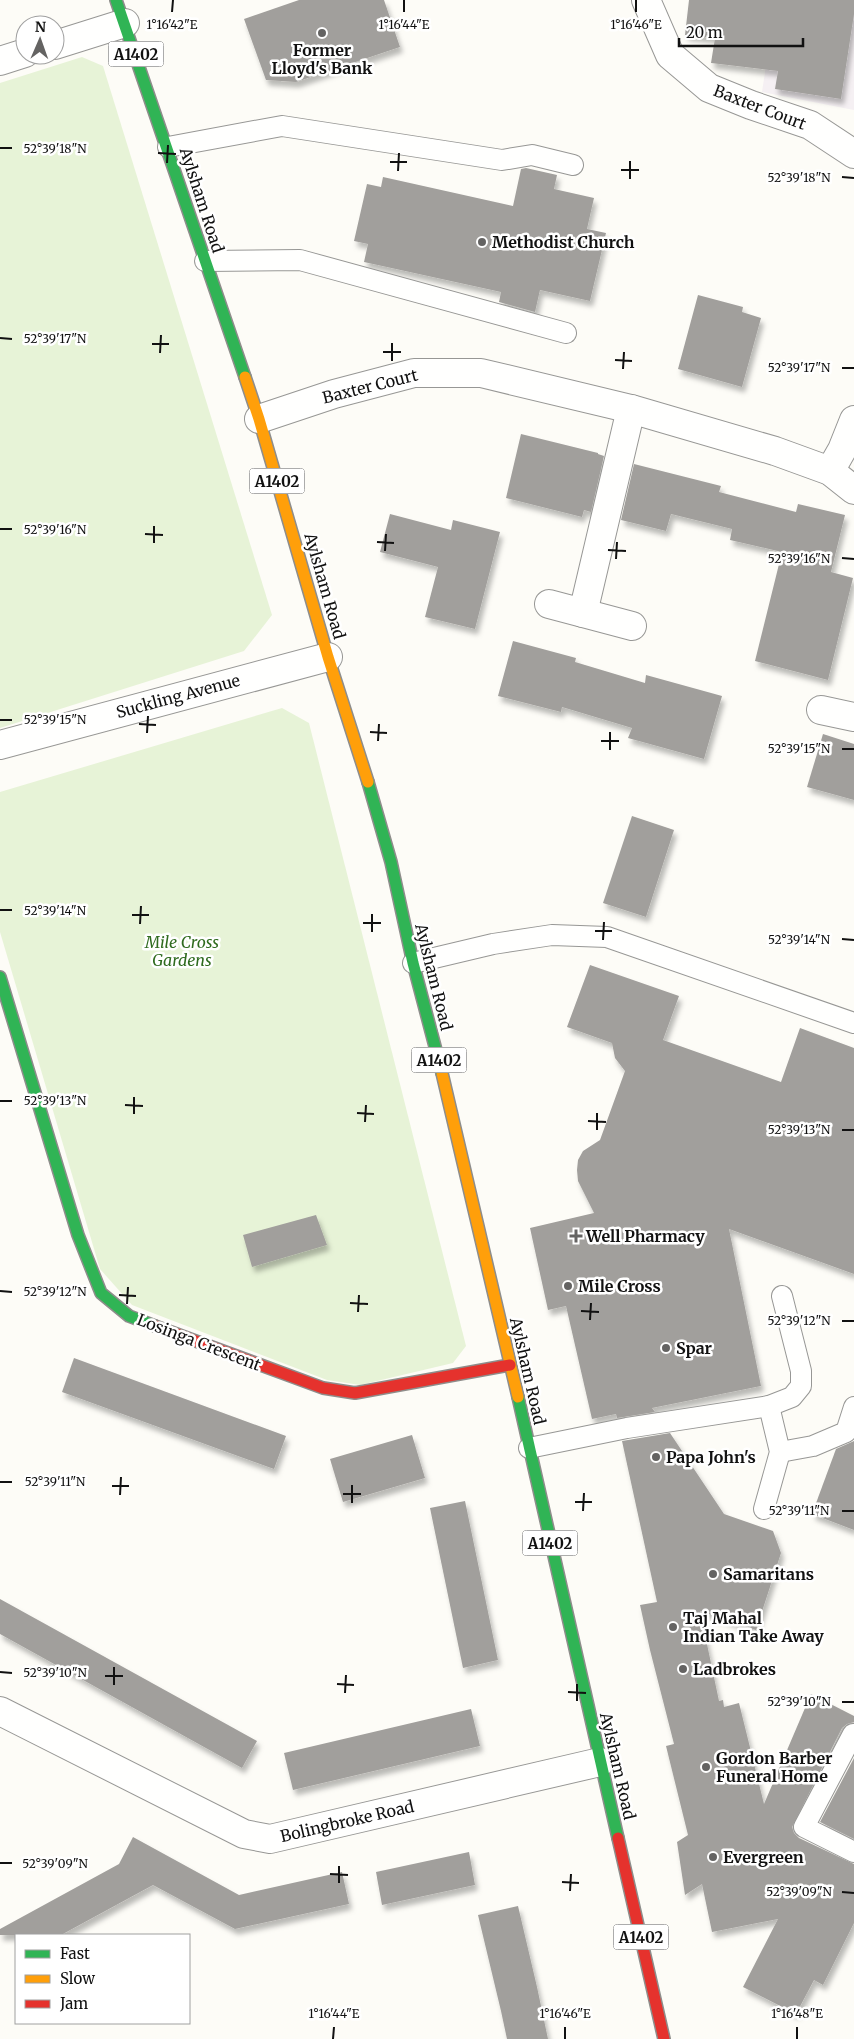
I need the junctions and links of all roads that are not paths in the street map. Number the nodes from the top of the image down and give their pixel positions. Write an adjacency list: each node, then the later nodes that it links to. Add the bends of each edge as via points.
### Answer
1 (646, 0): 7 (street, Baxter Court, via 670,55 709,88 810,126)
2 (121, 12): 3 (street); 6 (main road, Aylsham Road / A1402)
3 (65, 40)
4 (15, 57): 5 (street)
5 (0, 61)
6 (168, 147): 8 (lane, via 282,126 502,160 532,155); 9 (main road, Aylsham Road / A1402)
7 (854, 154)
8 (573, 164)
9 (206, 261): 10 (lane, via 300,260); 12 (main road, Aylsham Road / A1402)
10 (566, 333)
11 (631, 409): 12 (street, Baxter Court, via 481,373 414,373 334,394); 14 (street, Baxter Court); 17 (street)
12 (259, 419): 19 (main road, Aylsham Road / A1402)
13 (854, 420): 14 (street)
14 (830, 470): 15 (street, Baxter Court)
15 (854, 490)
16 (549, 604): 17 (street)
17 (583, 614): 18 (street)
18 (632, 626)
19 (328, 657): 22 (street, Suckling Avenue); 23 (main road, Aylsham Road / A1402, via 388,852)
20 (821, 710): 21 (street)
21 (854, 717)
22 (0, 746)
23 (413, 963): 25 (lane, via 493,944 552,936 607,937); 27 (main road, Aylsham Road / A1402, via 439,1060)
24 (0, 977): 27 (main road, Losinga Crescent, via 78,1235 101,1293 129,1316 323,1388 355,1393)
25 (854, 1023)
26 (782, 1296): 28 (lane, via 801,1371 801,1386 792,1397)
27 (510, 1365): 30 (main road, Aylsham Road / A1402)
28 (770, 1406): 30 (lane, via 627,1428); 31 (lane)
29 (854, 1407): 31 (lane, via 846,1432 813,1446)
30 (529, 1448): 35 (main road, Aylsham Road / A1402)
31 (780, 1452): 32 (lane)
32 (764, 1509)
33 (0, 1711): 35 (street, Bolingbroke Road, via 244,1834 270,1839)
34 (853, 1734): 36 (lane, via 804,1827)
35 (600, 1762): 37 (main road, Aylsham Road / A1402)
36 (854, 1852)
37 (664, 2039)

